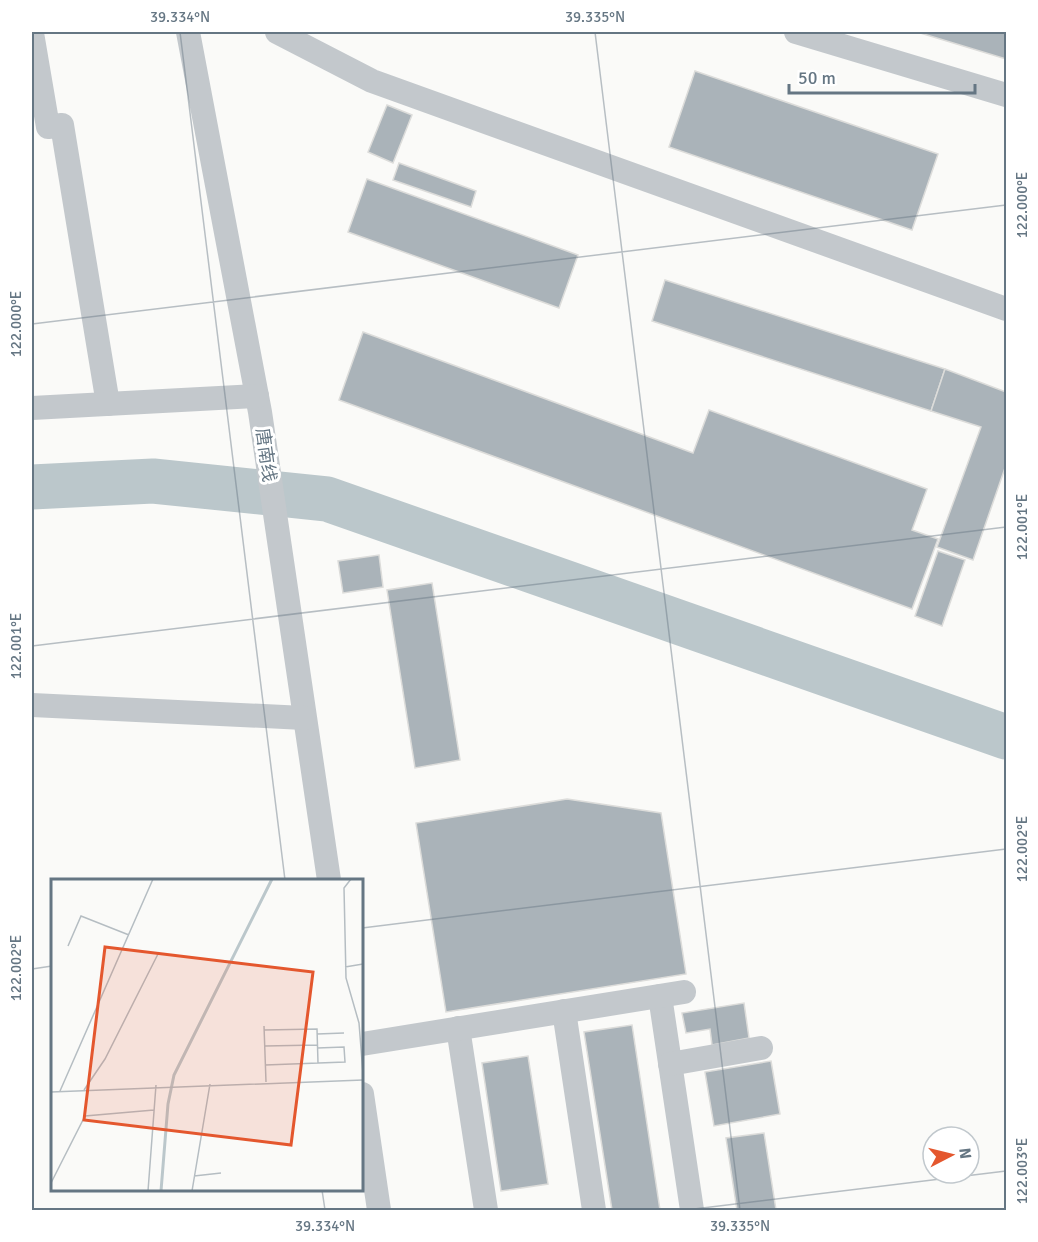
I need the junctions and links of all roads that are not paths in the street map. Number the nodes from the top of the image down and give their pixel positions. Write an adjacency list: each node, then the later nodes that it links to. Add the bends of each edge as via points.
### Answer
1 (188, 32): 8 (street, 唐南线)
2 (277, 32): 6 (street, via 372,81)
3 (796, 32): 5 (street)
4 (32, 33): 7 (street, via 48,127 62,125)
5 (1006, 94)
6 (1006, 309)
7 (108, 404): 8 (street); 9 (street)
8 (258, 404): 11 (street, 唐南线)
9 (32, 408)
10 (32, 705): 11 (street)
11 (304, 718): 12 (street, 唐南线)
12 (329, 879)
13 (684, 992): 14 (street)
14 (660, 996): 15 (street); 19 (street)
15 (564, 1011): 16 (street); 23 (street)
16 (458, 1028): 17 (street); 22 (street)
17 (363, 1044)
18 (762, 1048): 19 (street)
19 (670, 1064): 24 (street)
20 (363, 1101): 21 (street)
21 (379, 1210)
22 (486, 1210)
23 (594, 1210)
24 (692, 1210)

